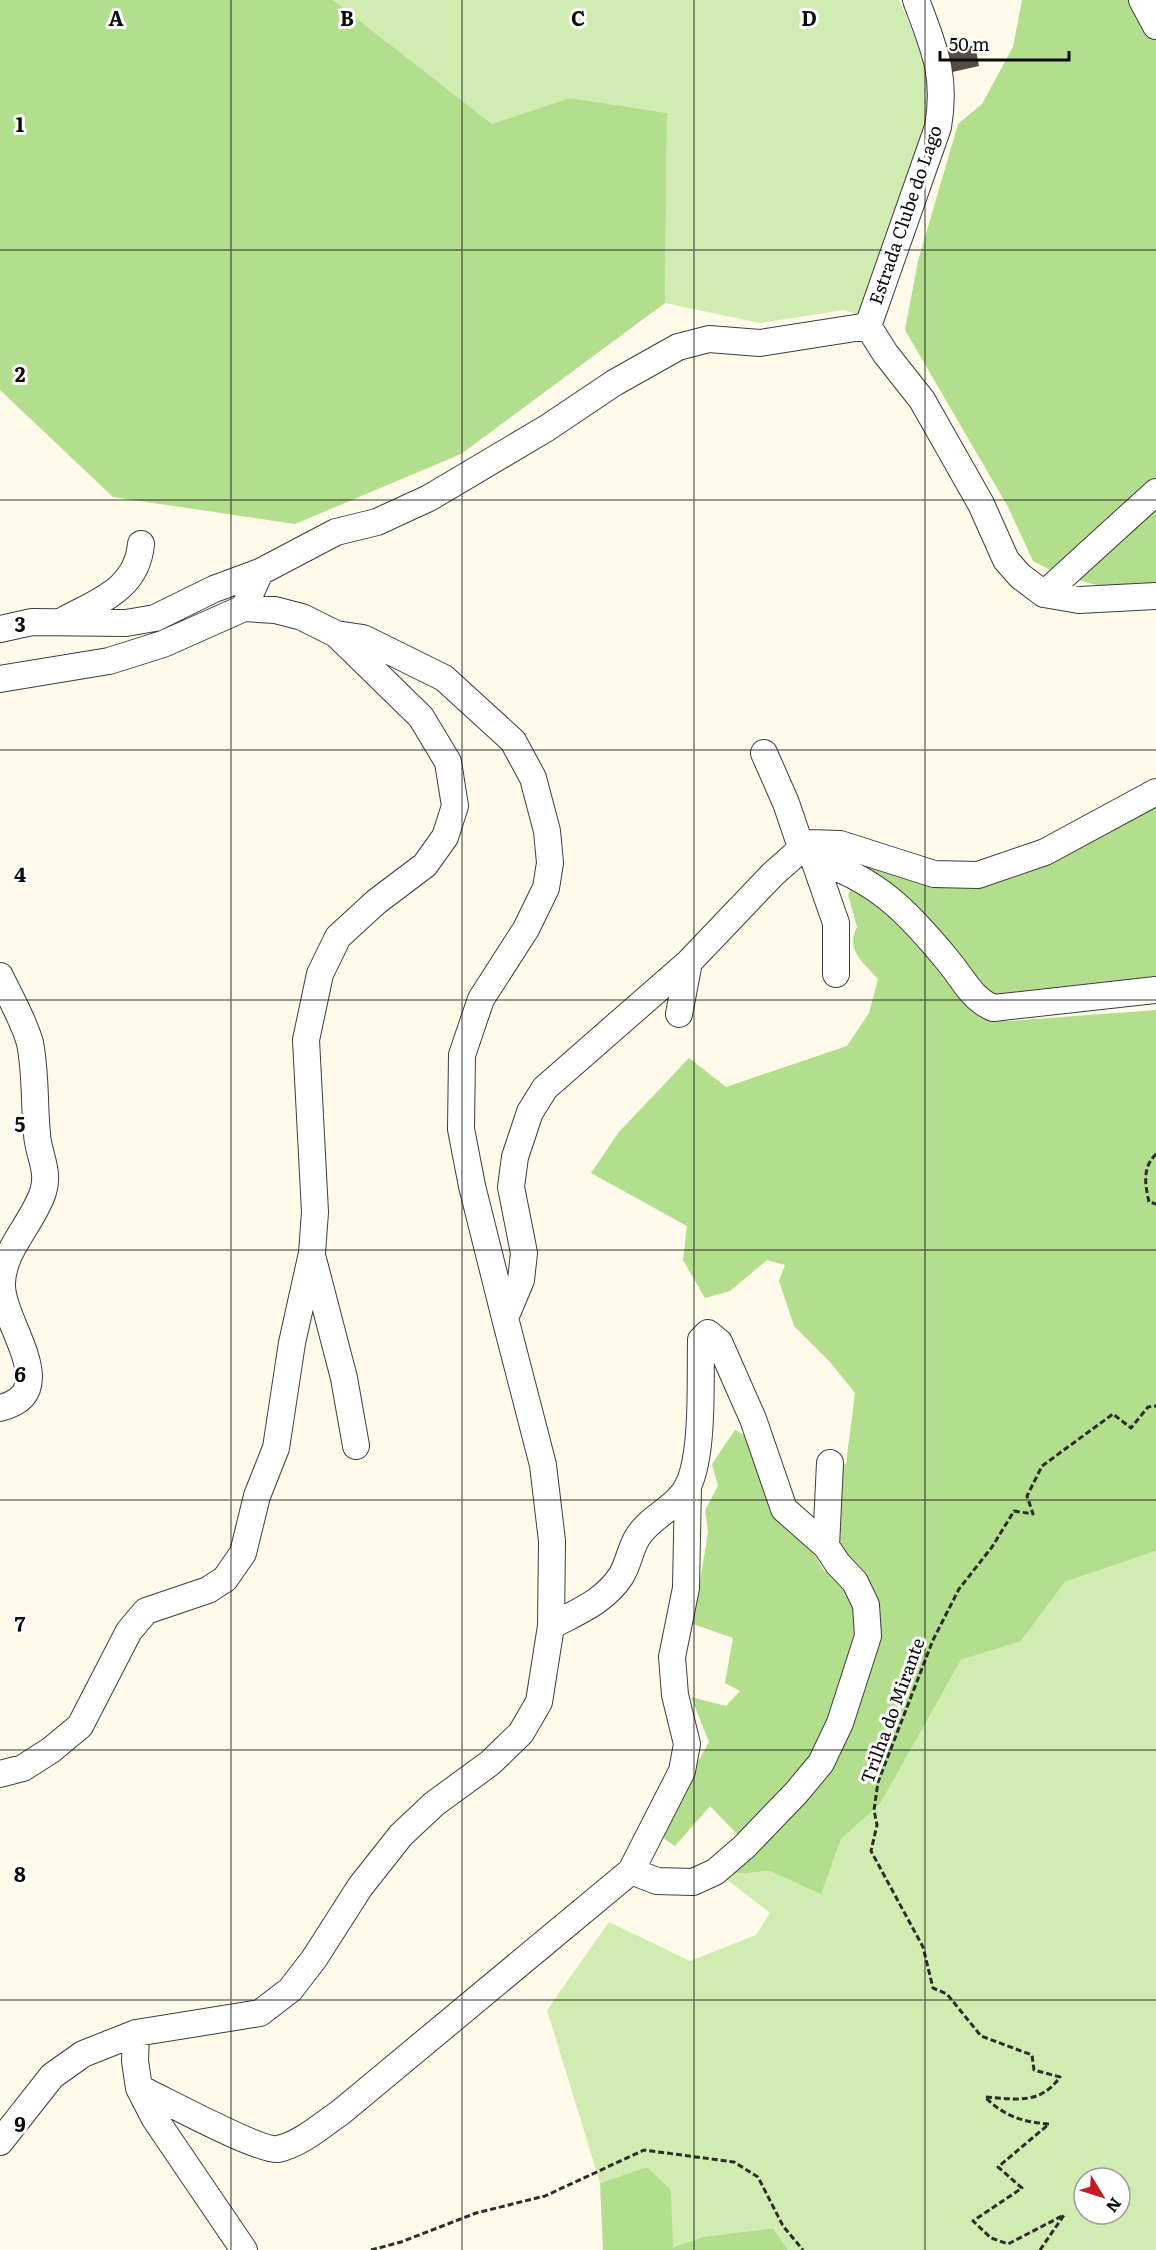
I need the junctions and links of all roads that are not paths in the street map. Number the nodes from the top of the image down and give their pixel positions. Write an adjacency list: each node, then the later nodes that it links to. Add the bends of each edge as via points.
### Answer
1 (916, 0): 4 (street, Estrada Clube do Lago, via 938,57 943,98 938,128)
2 (1142, 0): 3 (street)
3 (1156, 26)
4 (868, 326): 7 (street, via 760,344 709,339 678,347 429,498 377,522 336,532); 8 (street, via 922,400 981,504 1006,560)
5 (1156, 492): 8 (street)
6 (141, 544): 11 (street, via 140,562 129,579 113,593)
7 (260, 572): 10 (street); 11 (street, via 155,618 126,623)
8 (1044, 594): 9 (street, via 1078,600)
9 (1156, 596)
10 (244, 608): 13 (street, via 302,617); 14 (street, via 163,644 109,661)
11 (64, 621): 12 (street)
12 (0, 629)
13 (336, 634): 23 (street, via 421,717 448,762 455,806 446,837 425,866 376,902 338,937 320,974 306,1040 315,1212); 24 (street, via 363,638 444,678 513,741 533,778 547,831 550,863 546,888 526,929 481,999 462,1055 461,1129)
14 (0, 679)
15 (764, 753): 17 (street)
16 (1156, 792): 17 (street, via 1045,852 978,875 934,874 840,844)
17 (808, 850): 18 (street); 19 (street, via 836,923); 21 (street, via 879,889 903,909 978,1001 993,1008)
18 (689, 962): 22 (street); 24 (street, via 545,1088 530,1112 515,1157 511,1187 524,1253 521,1280)
19 (836, 974)
20 (0, 976): 25 (street, via 29,1042 37,1137 45,1163 44,1190 6,1263 1,1284 31,1373 27,1391 12,1405)
21 (1156, 990)
22 (679, 1014)
23 (312, 1253): 26 (street, via 344,1378); 31 (street, via 292,1343 276,1448 257,1496 243,1553 225,1579 208,1590 146,1611 129,1630 80,1726 23,1768)
24 (505, 1318): 30 (street, via 543,1465 552,1541)
25 (0, 1408)
26 (356, 1446)
27 (830, 1463): 29 (street)
28 (688, 1485): 29 (street, via 699,1436 701,1340 708,1333 719,1342 740,1389 784,1509); 30 (street, via 674,1506 638,1537 621,1575 601,1600); 32 (street, via 686,1588 672,1657 675,1695 687,1744 682,1771)
29 (826, 1546): 32 (street, via 855,1582 866,1605 868,1636 840,1723 821,1762 796,1793 715,1872 693,1882 657,1881)
30 (551, 1626): 33 (street, via 539,1702 521,1732 490,1763 434,1804 401,1835 360,1887 290,1990 260,2013)
31 (0, 1774)
32 (631, 1870): 34 (street, via 341,2112 302,2140 276,2150)
33 (136, 2033): 34 (street); 35 (street, via 83,2054 52,2076)
34 (139, 2088): 36 (street, via 155,2119)
35 (0, 2142)
36 (244, 2250)

